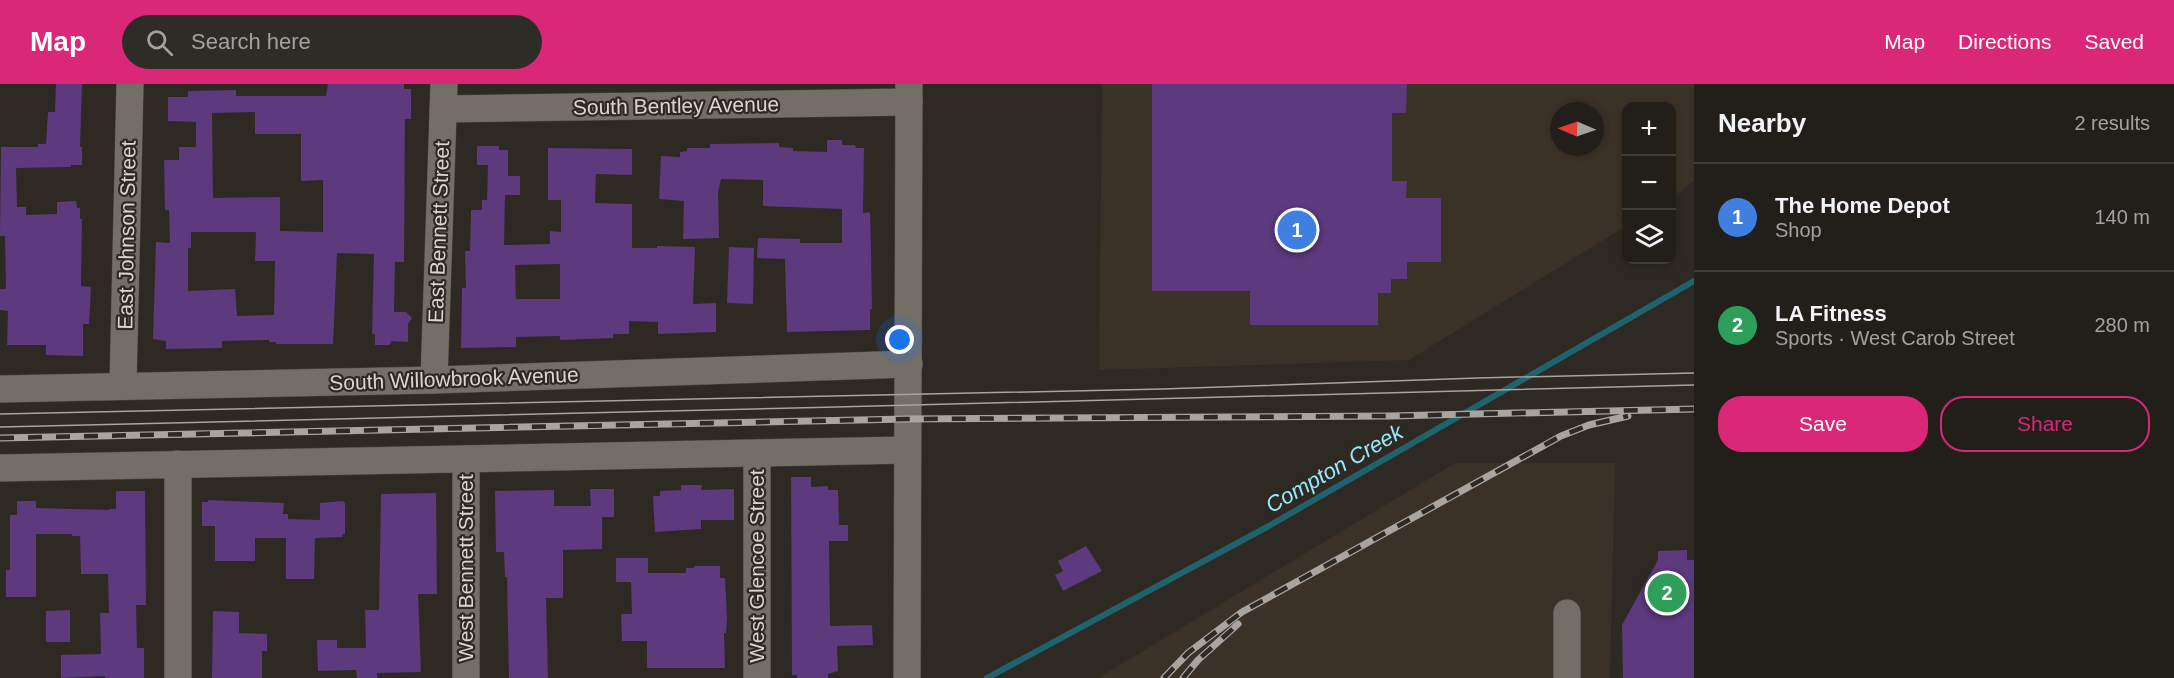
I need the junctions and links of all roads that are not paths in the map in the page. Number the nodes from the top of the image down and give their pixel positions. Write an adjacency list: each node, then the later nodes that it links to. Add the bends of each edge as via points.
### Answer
1 (130, 84): 6 (street, East Johnson Street)
2 (909, 93): 3 (street, South Bentley Avenue); 4 (street)
3 (444, 96): 5 (street, East Bennett Street)
4 (909, 364): 5 (street, South Willowbrook Avenue); 8 (street)
5 (434, 380): 6 (street, South Willowbrook Avenue)
6 (123, 386): 7 (street, South Willowbrook Avenue)
7 (0, 389)
8 (907, 450): 9 (street); 17 (street)
9 (758, 453): 10 (street); 16 (street, West Glencoe Street)
10 (466, 459): 11 (street); 15 (street, West Bennett Street)
11 (178, 465): 12 (street); 14 (street)
12 (0, 468)
13 (1567, 614): 18 (street)
14 (178, 678)
15 (466, 678)
16 (757, 678)
17 (907, 678)
18 (1567, 678)

